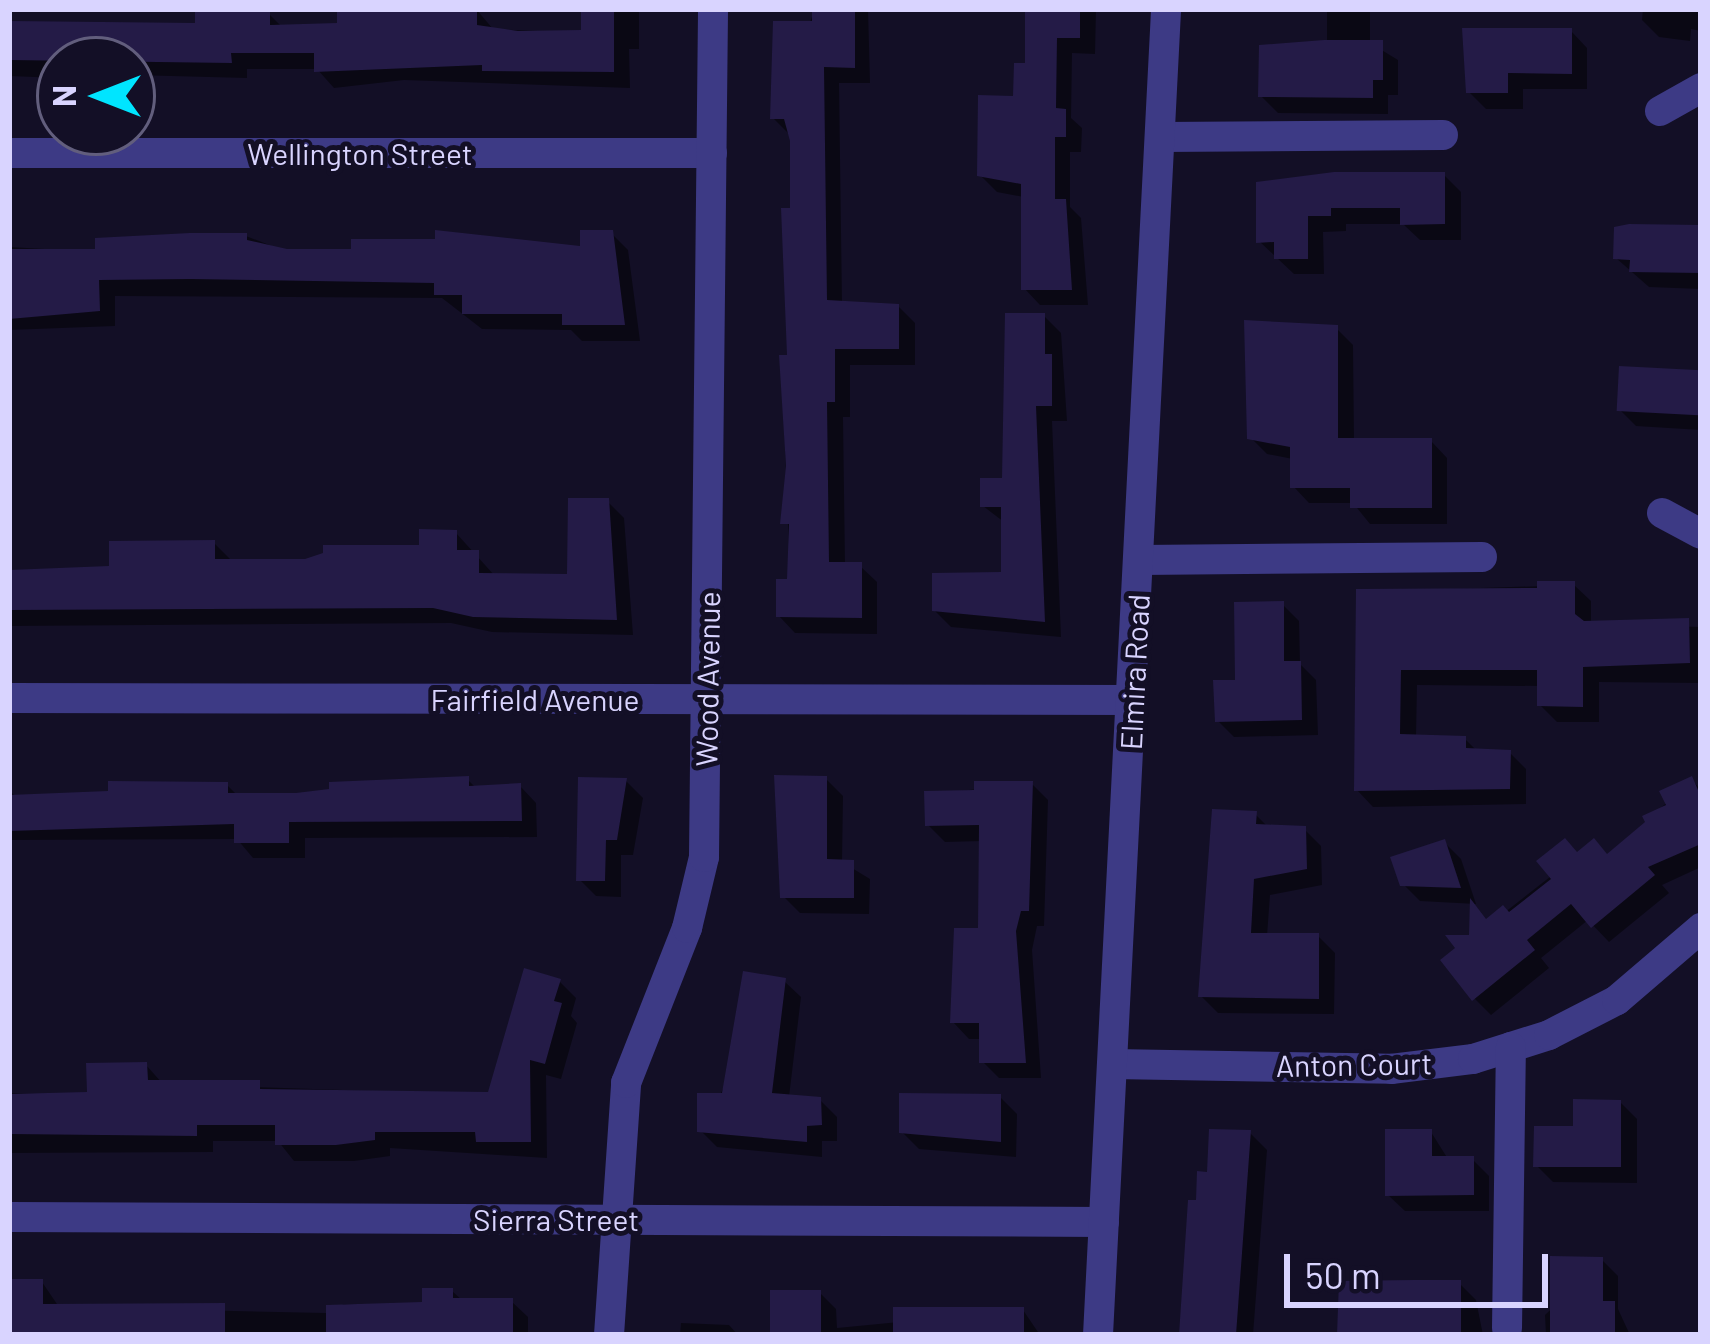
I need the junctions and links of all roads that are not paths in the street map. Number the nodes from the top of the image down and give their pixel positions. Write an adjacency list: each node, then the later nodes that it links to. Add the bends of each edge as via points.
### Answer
1 (713, 9): 8 (street, Wood Avenue)
2 (1166, 9): 6 (street, Elmira Road)
3 (1701, 88): 4 (street)
4 (1660, 111)
5 (1443, 135): 6 (street)
6 (1161, 137): 12 (street, Elmira Road)
7 (9, 153): 8 (street, Wellington Street)
8 (712, 153): 14 (street, Wood Avenue)
9 (1662, 514): 10 (street)
10 (1701, 535)
11 (1482, 557): 12 (street)
12 (1139, 560): 15 (street, Elmira Road)
13 (9, 698): 14 (street, Fairfield Avenue)
14 (708, 700): 15 (street, Fairfield Avenue); 20 (street, Wood Avenue, via 704,856 687,928 626,1083)
15 (1132, 700): 18 (street, Elmira Road)
16 (1701, 928): 17 (street, Anton Court, via 1617,1000)
17 (1511, 1047): 18 (street, Anton Court, via 1391,1069); 22 (street)
18 (1113, 1064): 21 (street, Elmira Road)
19 (9, 1217): 20 (street, Sierra Street)
20 (616, 1219): 21 (street, Sierra Street); 23 (street, Wood Avenue)
21 (1104, 1222): 24 (street, Elmira Road)
22 (1508, 1328)
23 (609, 1335)
24 (1098, 1335)

